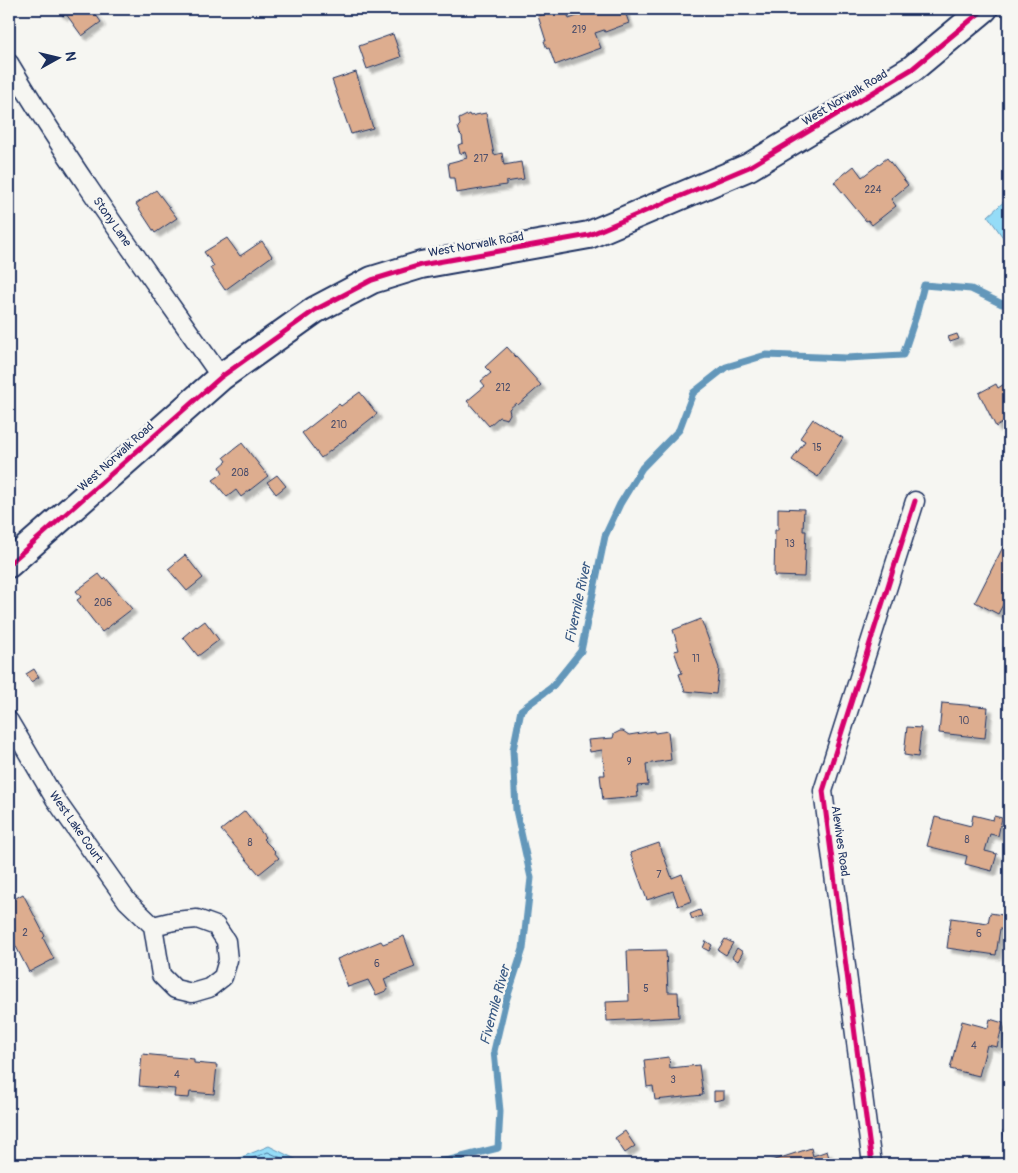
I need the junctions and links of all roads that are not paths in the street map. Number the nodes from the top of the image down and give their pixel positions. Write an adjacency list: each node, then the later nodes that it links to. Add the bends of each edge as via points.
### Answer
1 (984, 9): 3 (street, West Norwalk Road, via 912,69 749,167 590,235 421,265 372,280 315,310)
2 (9, 64): 3 (street, Stony Lane, via 108,216)
3 (221, 377): 5 (street, West Norwalk Road)
4 (915, 501): 8 (street, Alewives Road, via 823,792)
5 (9, 564)
6 (9, 721): 7 (street, West Lake Court, via 55,799 127,901)
7 (153, 926): 7 (street, via 197,919 216,926 226,941 228,960 223,977 209,988 192,993 174,989 161,975)
8 (872, 1164)

